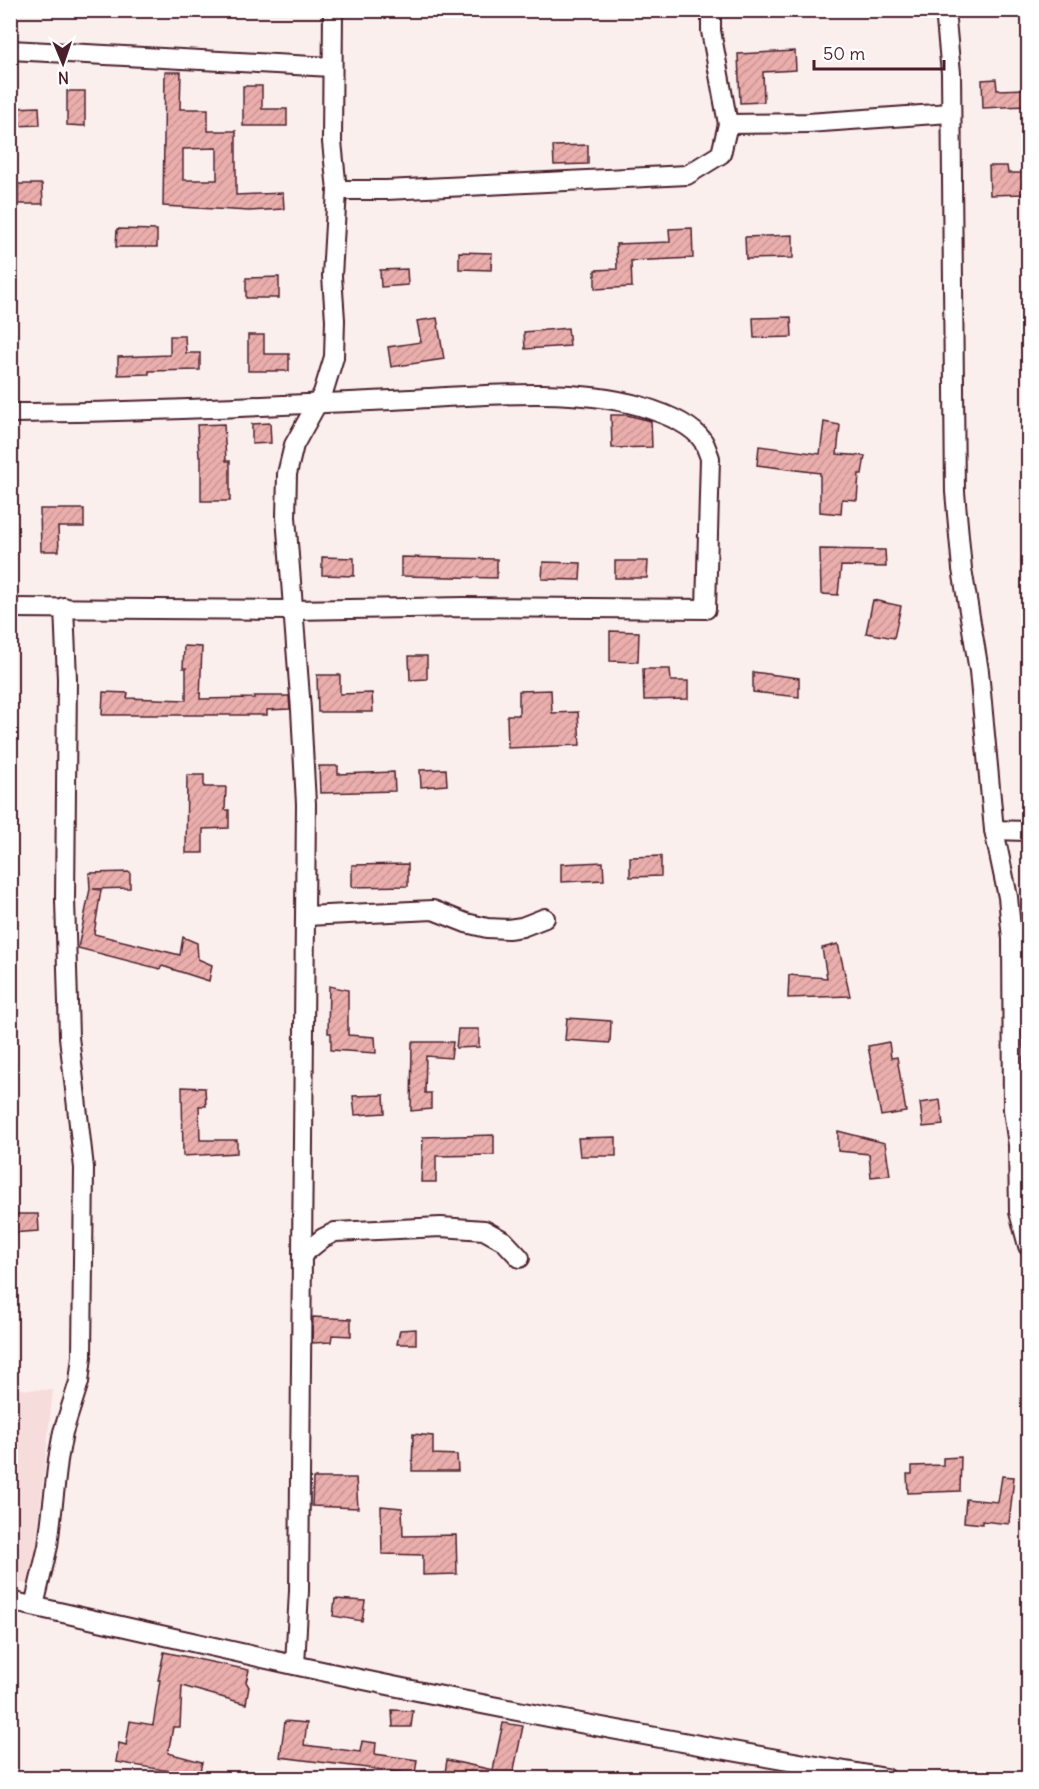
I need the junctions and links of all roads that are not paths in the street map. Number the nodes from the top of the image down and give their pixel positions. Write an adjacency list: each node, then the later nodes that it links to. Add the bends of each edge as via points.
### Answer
1 (333, 10): 5 (street)
2 (711, 10): 7 (street, via 711,31)
3 (945, 10): 6 (street)
4 (10, 50): 5 (street)
5 (332, 67): 8 (street, via 332,142)
6 (950, 113): 7 (street); 14 (street, via 955,492 962,569 979,671)
7 (728, 124): 8 (street, via 721,154 687,175)
8 (337, 190): 9 (street, via 332,276 334,357 326,386)
9 (315, 404): 10 (street); 13 (street, via 294,445 287,474 286,517); 13 (street, via 576,396 640,406 687,427 702,441 710,458 706,609)
10 (10, 413)
11 (64, 607): 12 (street); 13 (street); 23 (street, via 69,1037 84,1168 82,1356 79,1382 57,1460 48,1546)
12 (10, 608)
13 (294, 610): 16 (street, via 306,804)
14 (994, 830): 15 (street); 18 (street, via 1008,897)
15 (1029, 831)
16 (306, 916): 17 (street, via 434,910 466,923 508,929); 20 (street)
17 (545, 918)
18 (1020, 1024): 19 (street, via 1013,1110 1019,1212)
19 (1029, 1246)
20 (302, 1255): 21 (street, via 335,1232 441,1227 484,1230 504,1241); 24 (street)
21 (520, 1258)
22 (10, 1601): 23 (street)
23 (34, 1606): 24 (street)
24 (295, 1665): 25 (street, via 595,1726)
25 (886, 1779)

